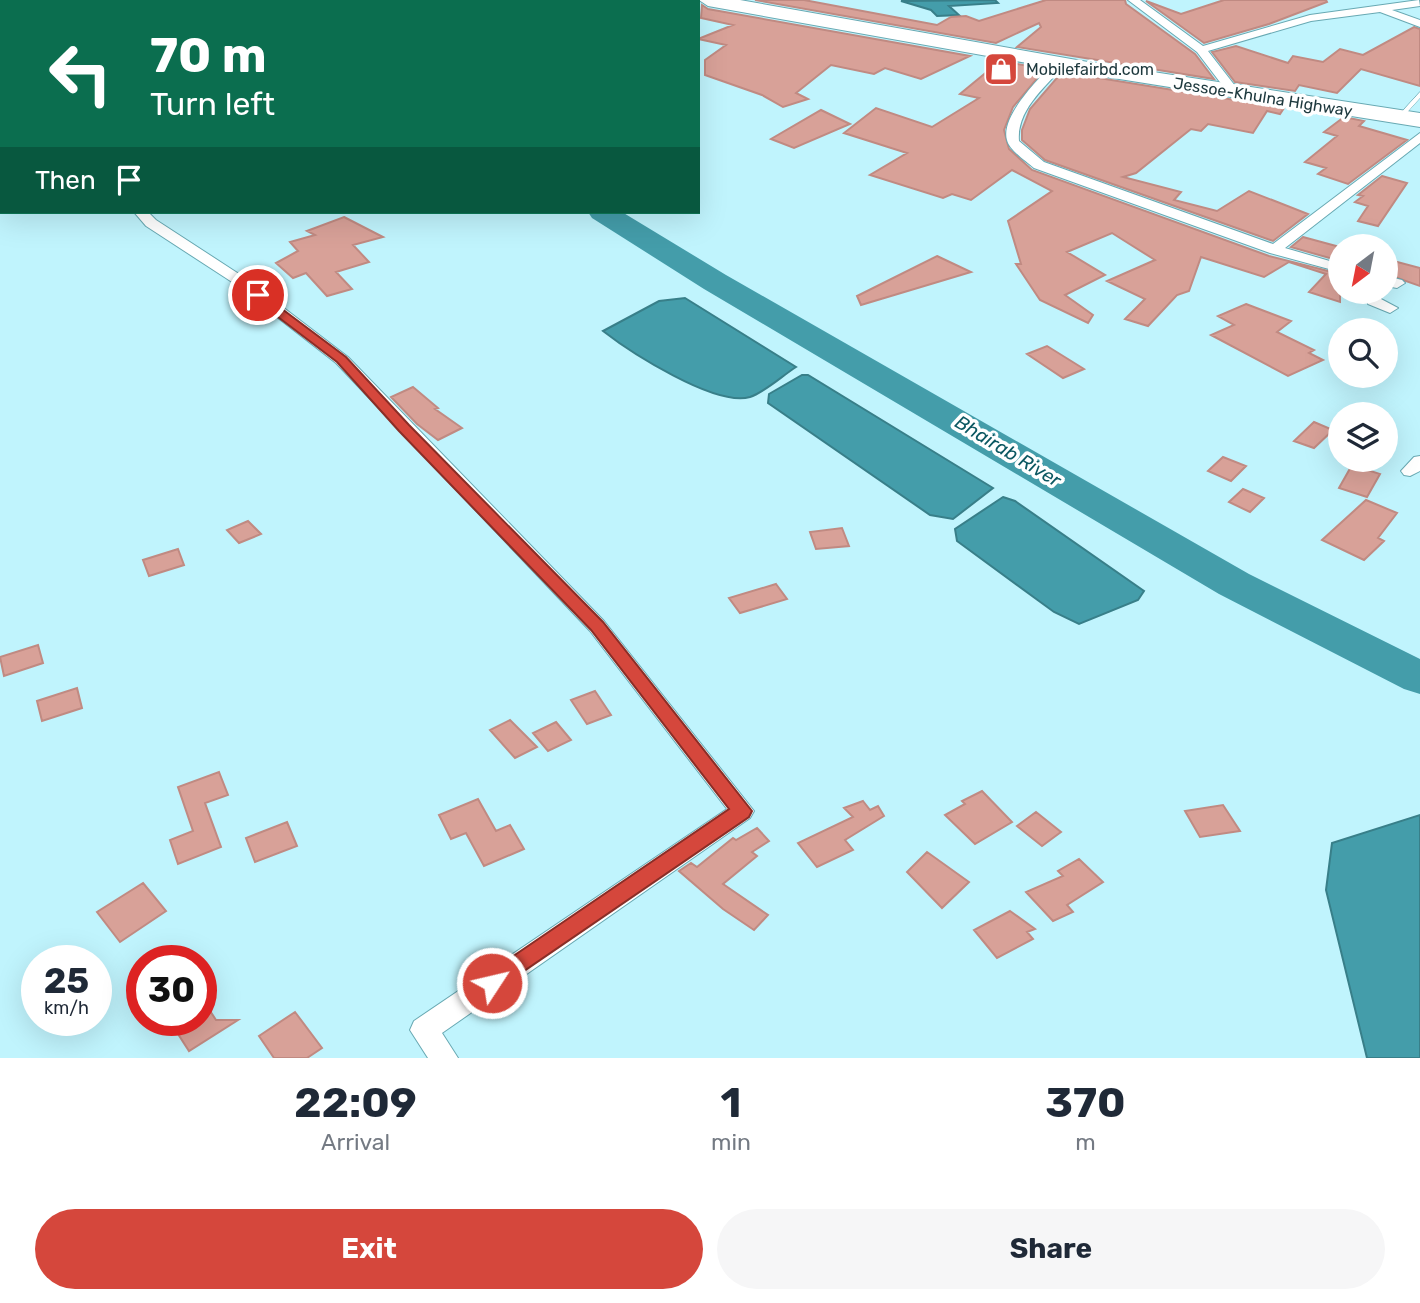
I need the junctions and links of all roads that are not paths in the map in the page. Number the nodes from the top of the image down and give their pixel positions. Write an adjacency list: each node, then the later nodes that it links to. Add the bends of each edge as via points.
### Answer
1 (708, 0): 7 (highway, Jessoe-Khulna Highway)
2 (1133, 0): 6 (street)
3 (1420, 4): 4 (street)
4 (1379, 9): 5 (street); 6 (street, via 1310,18)
5 (1420, 24)
6 (1201, 50): 8 (street)
7 (1060, 63): 8 (highway, Jessoe-Khulna Highway); 15 (street, via 1013,126 1013,142 1040,165)
8 (1233, 91): 10 (highway, Jessoe-Khulna Highway)
9 (1420, 94): 11 (lane)
10 (1364, 113): 11 (highway); 12 (highway)
11 (1410, 119)
12 (1420, 130)
13 (1420, 137): 15 (street)
14 (143, 214): 19 (street, via 342,360 597,626 742,811 424,1030)
15 (1275, 250): 16 (street)
16 (1328, 265)
17 (1380, 304): 18 (street)
18 (1390, 308)
19 (444, 1058)

